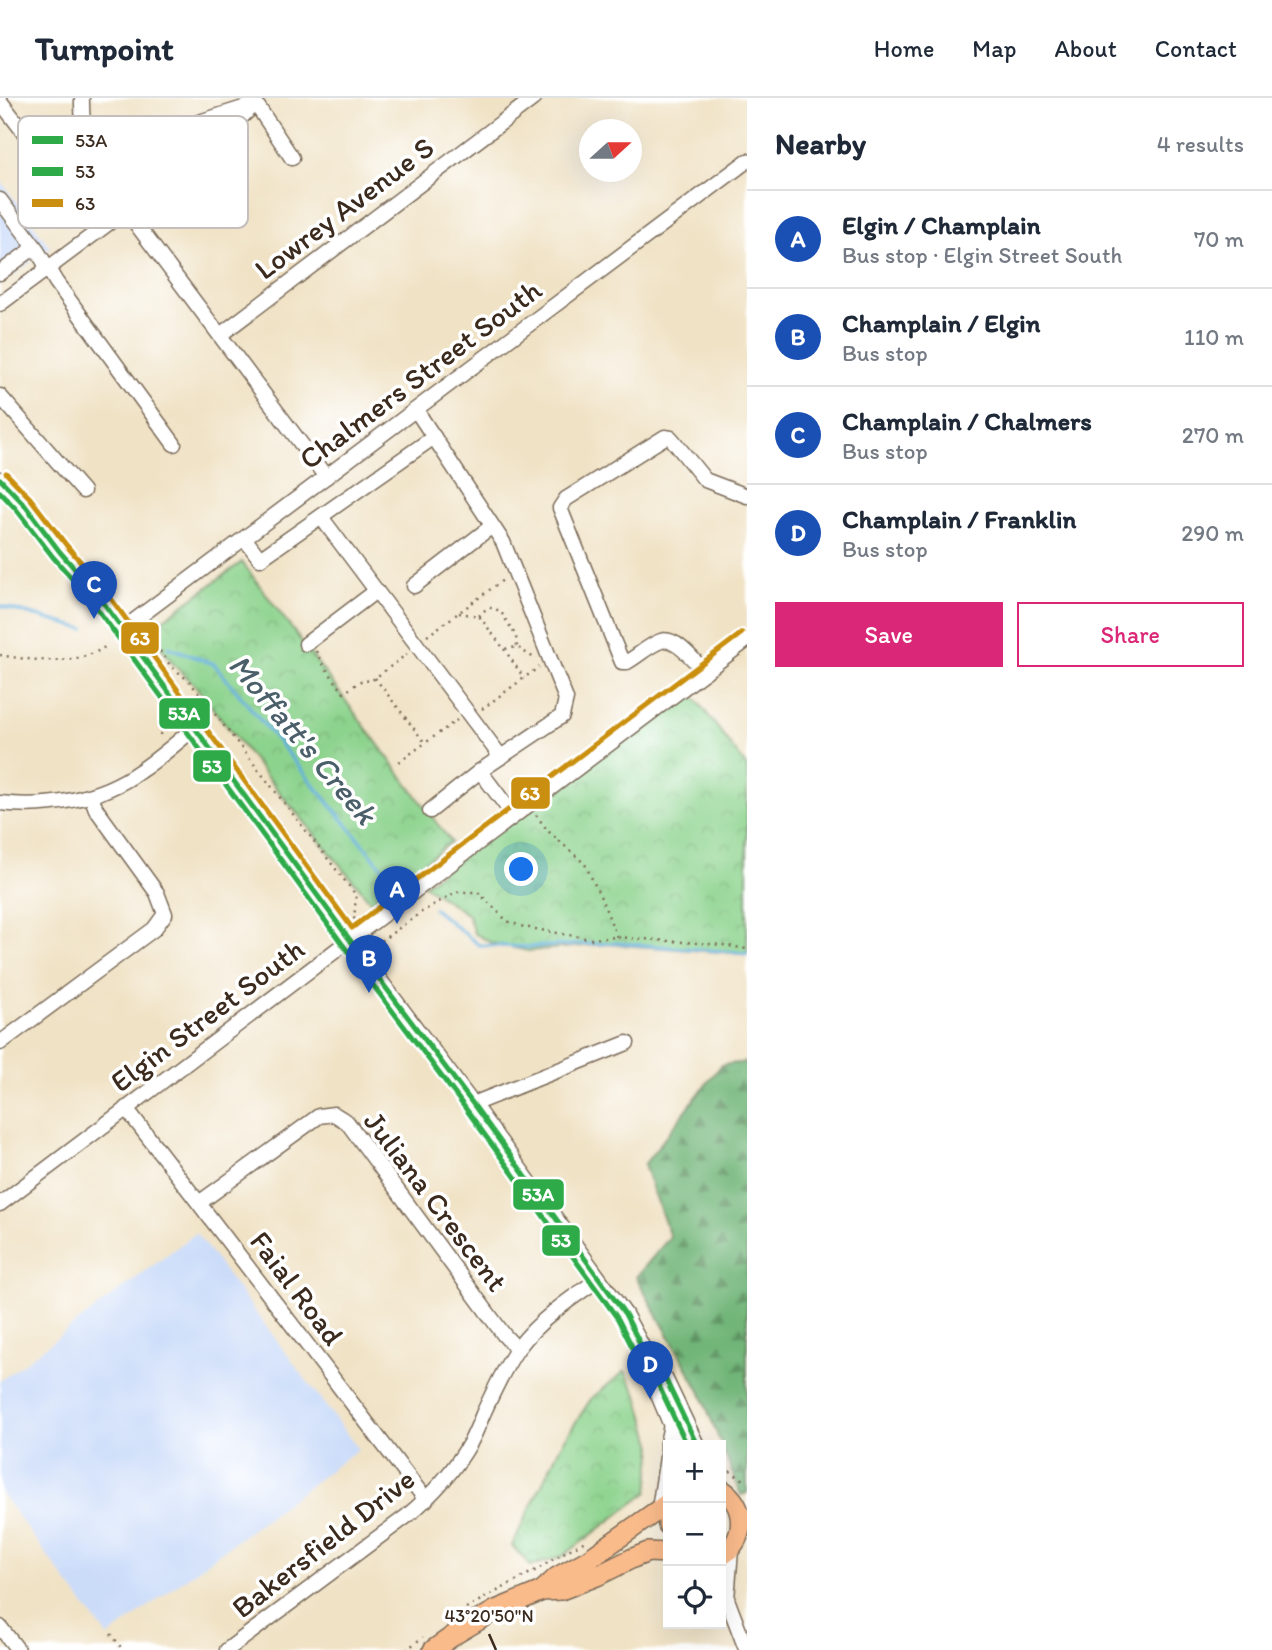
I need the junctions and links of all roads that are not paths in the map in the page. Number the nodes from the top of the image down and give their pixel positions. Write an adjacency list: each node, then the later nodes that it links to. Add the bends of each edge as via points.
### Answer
1 (82, 98): 5 (street)
2 (534, 98): 20 (street, Lowrey Avenue S)
3 (0, 101): 8 (street)
4 (255, 101): 6 (street); 7 (street); 9 (street)
5 (82, 116)
6 (215, 116)
7 (240, 116)
8 (18, 125)
9 (292, 158)
10 (747, 161): 22 (street, Chalmers Street South)
11 (0, 200): 12 (street)
12 (18, 224)
13 (21, 228): 16 (street)
14 (97, 228): 17 (street)
15 (138, 228): 20 (street)
16 (35, 247): 17 (street); 18 (street)
17 (48, 268): 19 (street); 24 (street)
18 (0, 273)
19 (0, 304)
20 (220, 335): 25 (street)
21 (0, 396): 27 (street)
22 (416, 410): 23 (street); 25 (street, Chalmers Street South)
23 (434, 437): 29 (street); 30 (street)
24 (174, 444)
25 (326, 477): 31 (street, Chalmers Street South)
26 (0, 479): 34 (street)
27 (83, 491)
28 (747, 496): 37 (street, via 705,480 671,438 665,438 566,499 560,508 622,662 668,640 677,643)
29 (321, 517): 31 (street, via 260,559); 33 (street)
30 (492, 526): 32 (street); 39 (street, via 503,542 546,661 566,699 562,716)
31 (245, 539): 34 (street, Chalmers Street South)
32 (414, 586)
33 (376, 591): 36 (street); 39 (street)
34 (123, 629): 38 (street)
35 (747, 640): 37 (street, Elgin Street South)
36 (306, 644)
37 (705, 672): 44 (street, Elgin Street South)
38 (196, 727): 41 (street, via 140,772); 45 (street)
39 (501, 757): 40 (street)
40 (480, 771): 43 (street); 44 (street)
41 (91, 796): 42 (street, via 54,803); 47 (street, via 157,893 165,914 154,929)
42 (0, 803)
43 (430, 811)
44 (514, 816): 45 (street, Elgin Street South)
45 (350, 940): 48 (street); 49 (street, Elgin Street South)
46 (627, 1043): 48 (street)
47 (0, 1044)
48 (473, 1104): 52 (street)
49 (126, 1108): 50 (street, Faial Road); 51 (street, Elgin Street South)
50 (199, 1203): 53 (street, Juliana Crescent, via 319,1116 334,1114 347,1122); 59 (street, Faial Road)
51 (0, 1204)
52 (599, 1279): 53 (street, Bakersfield Drive, via 556,1310); 54 (street, via 625,1314)
53 (517, 1349): 59 (street, Bakersfield Drive, via 471,1442)
54 (653, 1369): 55 (street, via 654,1385); 57 (street, via 665,1378)
55 (671, 1423): 56 (street); 60 (street)
56 (677, 1440)
57 (695, 1440)
58 (728, 1491): 62 (main road, via 743,1523)
59 (426, 1500): 69 (street, Bakersfield Drive)
60 (666, 1503)
61 (663, 1516): 64 (main road, via 557,1577)
62 (733, 1547): 70 (street, via 727,1599)
63 (663, 1553): 64 (main road, via 648,1552 561,1590)
64 (542, 1591): 67 (main road)
65 (726, 1614): 70 (street)
66 (0, 1627): 68 (street)
67 (428, 1644)
68 (18, 1650)
69 (227, 1650)
70 (746, 1650)

